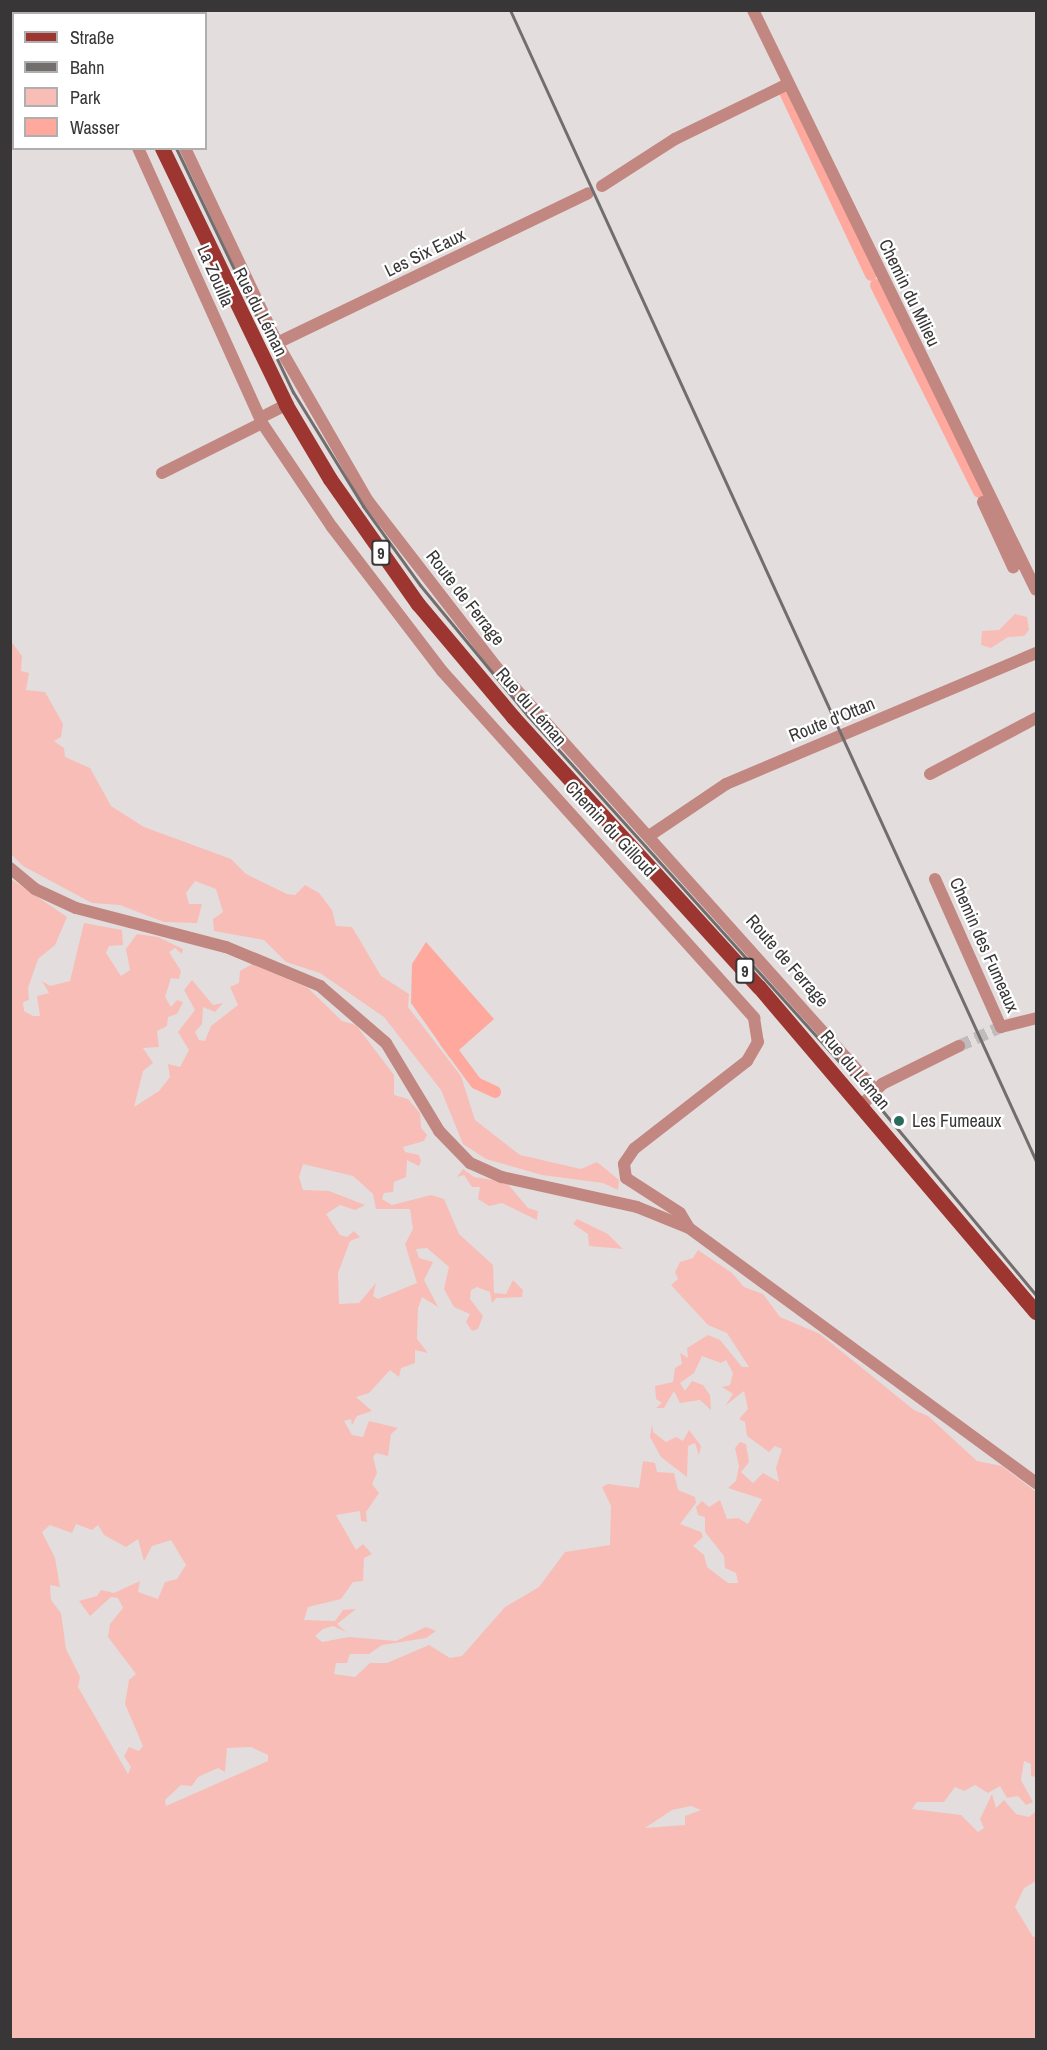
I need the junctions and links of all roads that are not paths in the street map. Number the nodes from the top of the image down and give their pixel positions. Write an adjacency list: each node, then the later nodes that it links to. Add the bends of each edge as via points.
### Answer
1 (753, 10): 2 (street, Chemin du Milieu)
2 (788, 84): 6 (street, via 675,140); 14 (street, Chemin du Milieu)
3 (139, 150): 10 (street, La Zouilla)
4 (163, 150): 9 (main road, Rue du Léman / 9)
5 (186, 150): 8 (street, Route de Ferrage)
6 (602, 186)
7 (588, 193): 8 (street, Les Six Eaux)
8 (277, 343): 18 (street, Route de Ferrage, via 368,501 439,596)
9 (286, 405): 10 (street); 24 (main road, Rue du Léman / 9, via 354,515 465,662)
10 (261, 420): 11 (street); 25 (street, Chemin du Gilloud, via 352,555 442,671 754,1018 758,1042 747,1061 634,1149 624,1164 629,1182 684,1216)
11 (162, 473)
12 (983, 502): 13 (street)
13 (1012, 567)
14 (1036, 590)
15 (1036, 653): 18 (street, Route d'Ottan, via 726,784)
16 (1036, 718): 17 (street)
17 (930, 774)
18 (649, 836): 23 (street, Route de Ferrage)
19 (10, 868): 25 (street, via 36,889 76,908 213,943 320,986 386,1043 439,1131 464,1158 483,1170 616,1201)
20 (934, 879): 21 (street, Chemin des Fumeaux, via 1001,1027)
21 (1036, 1018)
22 (959, 1046): 23 (street)
23 (875, 1090): 24 (street)
24 (861, 1106): 26 (main road, Rue du Léman / 9)
25 (689, 1228): 29 (street)
26 (963, 1228): 27 (main road, Rue du Léman / 9); 28 (main road, Rue du Léman / 9)
27 (1036, 1312)
28 (1036, 1324)
29 (1036, 1483)

